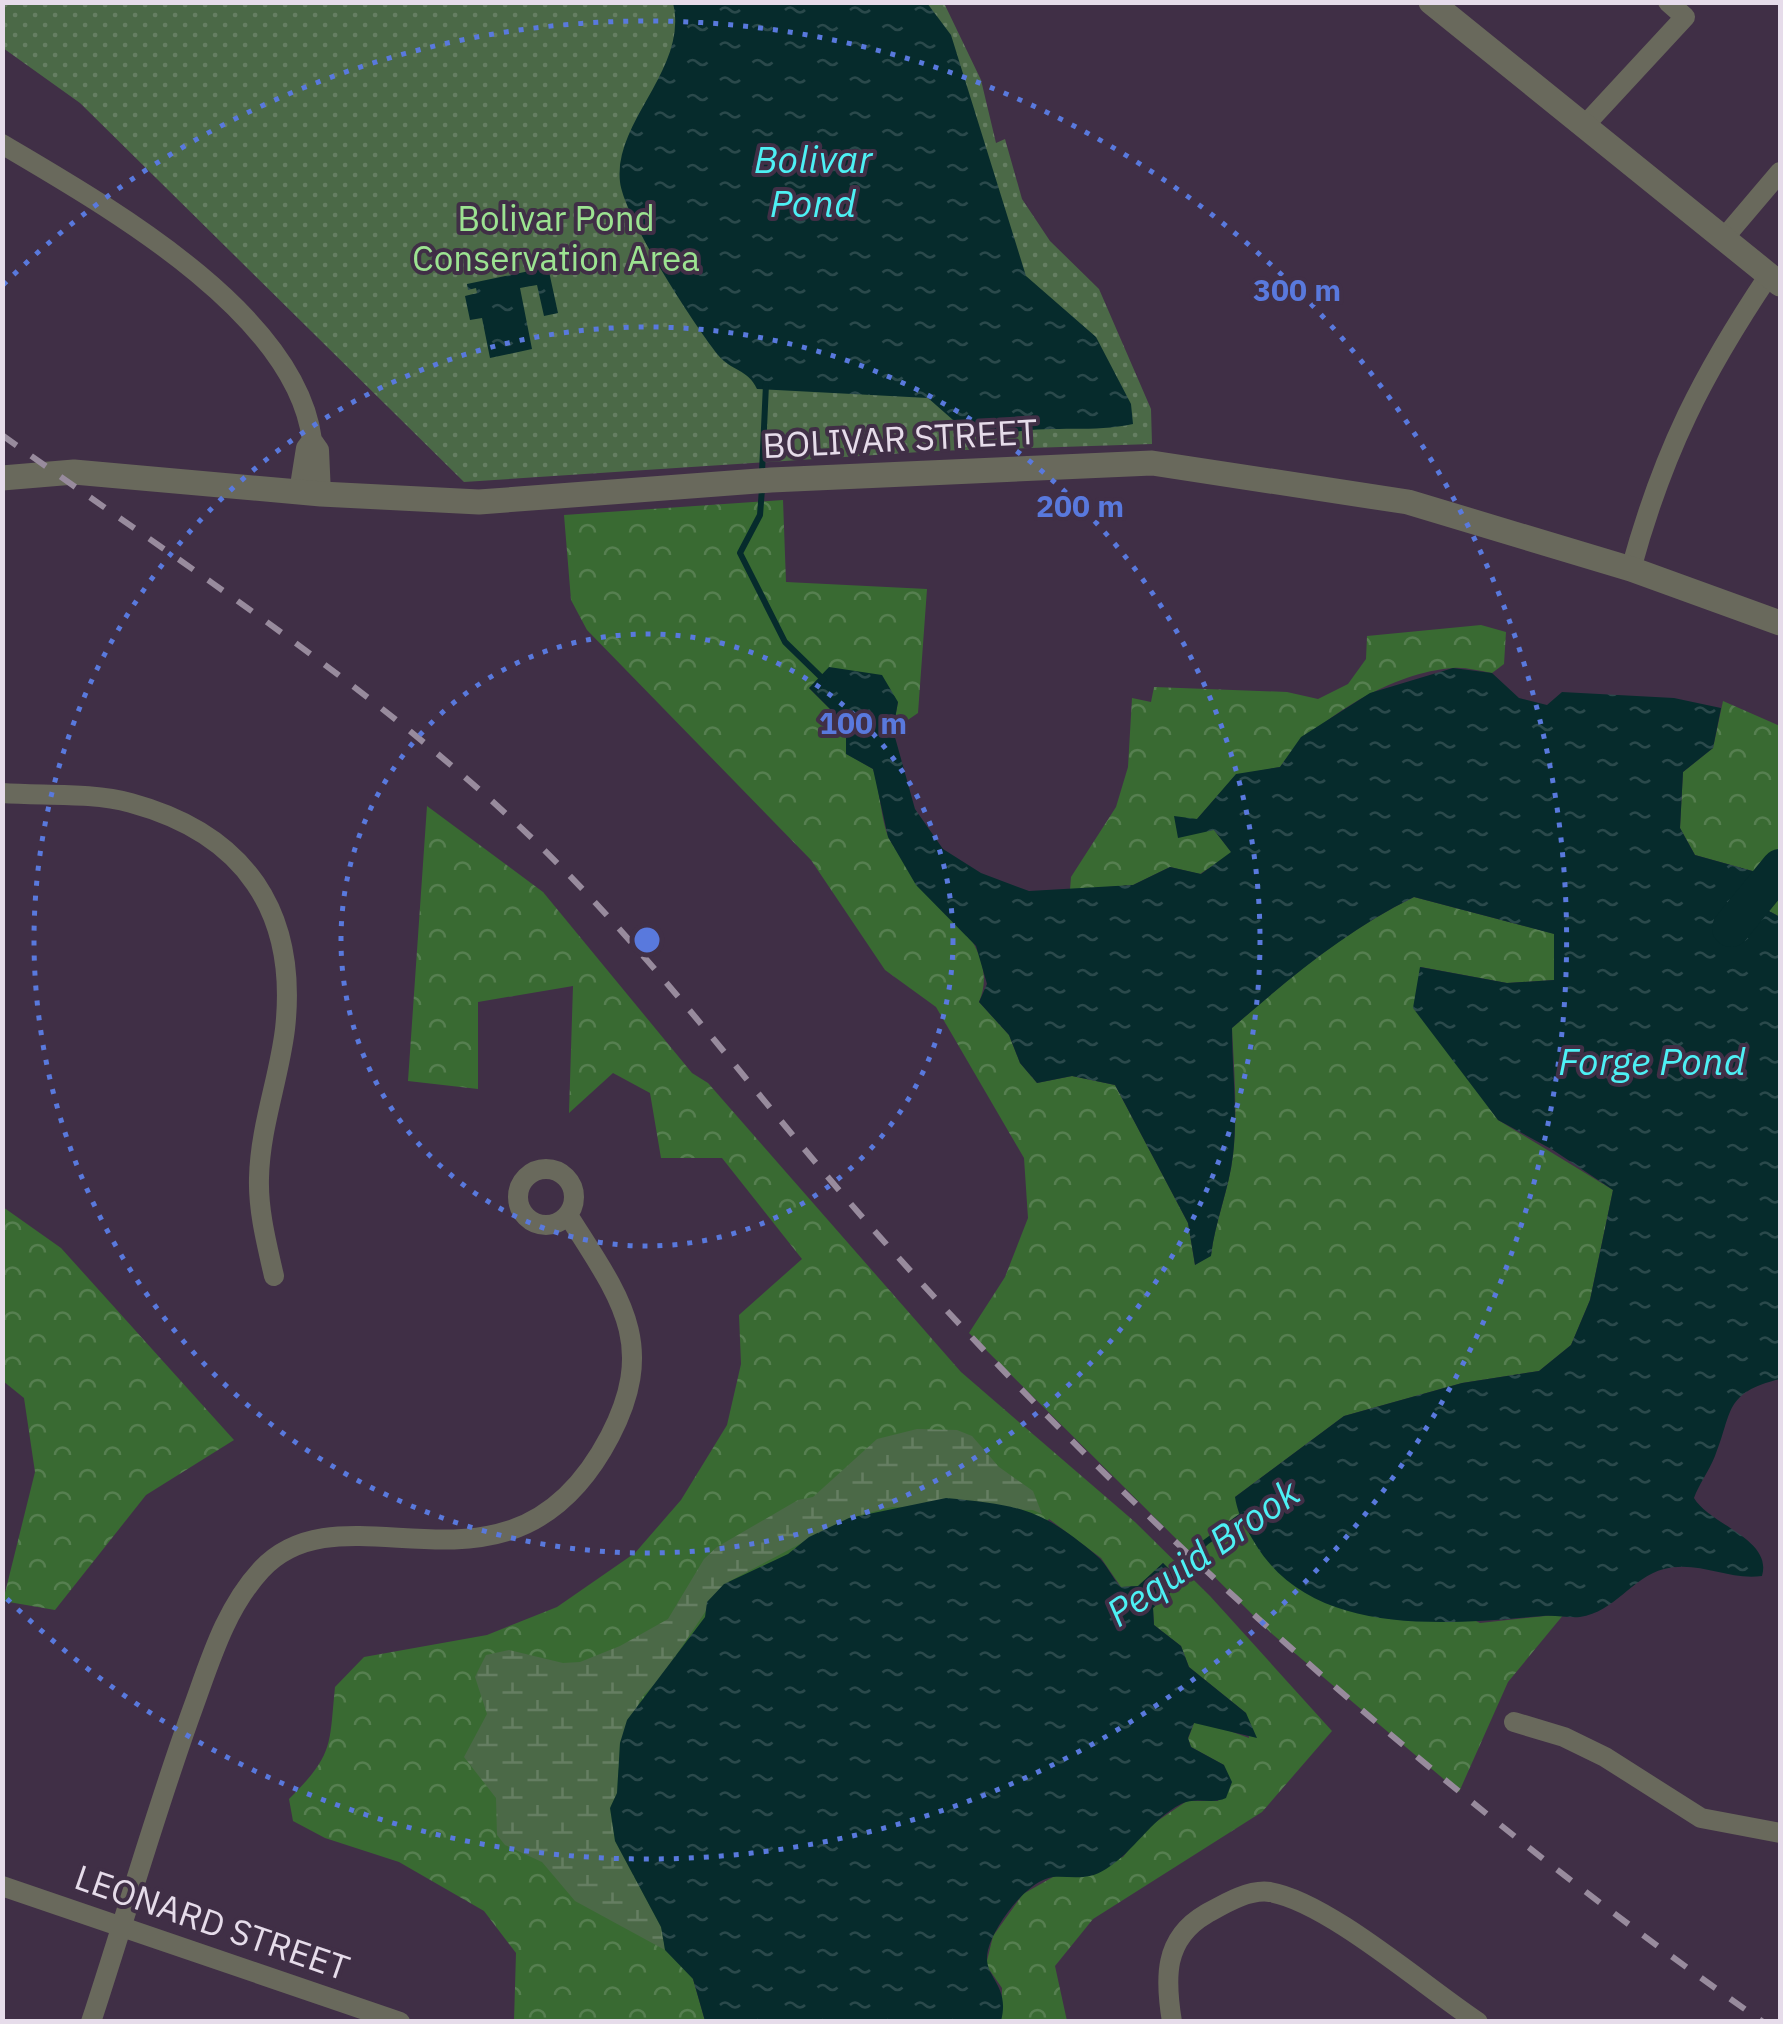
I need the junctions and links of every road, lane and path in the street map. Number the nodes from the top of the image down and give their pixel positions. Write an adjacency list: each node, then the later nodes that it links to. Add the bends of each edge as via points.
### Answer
1 (1431, 2): 3 (street)
2 (1668, 2): 3 (street, via 1685,17)
3 (1584, 126): 6 (street)
4 (2, 144): 9 (street, via 101,203 238,308 299,387 319,450)
5 (1780, 172): 6 (street)
6 (1724, 238): 7 (street)
7 (1775, 279): 10 (street, via 1716,353 1686,409)
8 (2, 478): 9 (street, BOLIVAR STREET, via 74,472)
9 (310, 493): 10 (street, BOLIVAR STREET, via 479,502 763,480 1152,463 1408,502)
10 (1630, 569): 11 (street, BOLIVAR STREET)
11 (1780, 623)
12 (2, 793): 14 (street, via 128,802 177,819 219,842 270,907 285,946 288,984 259,1180)
13 (568, 1216): 18 (street, via 619,1297 632,1332 630,1390 603,1449 542,1517 475,1539 322,1539 279,1554 260,1571 223,1626 172,1764)
14 (274, 1276)
15 (1514, 1722): 16 (street, via 1605,1756 1701,1818)
16 (1780, 1833)
17 (2, 1886): 18 (street, LEONARD STREET)
18 (123, 1928): 19 (street); 20 (street, LEONARD STREET)
19 (91, 2022)
20 (400, 2022)
21 (1172, 2022): 22 (street, via 1165,1980 1173,1946 1200,1918 1240,1896 1268,1892 1327,1916)
22 (1478, 2022)

